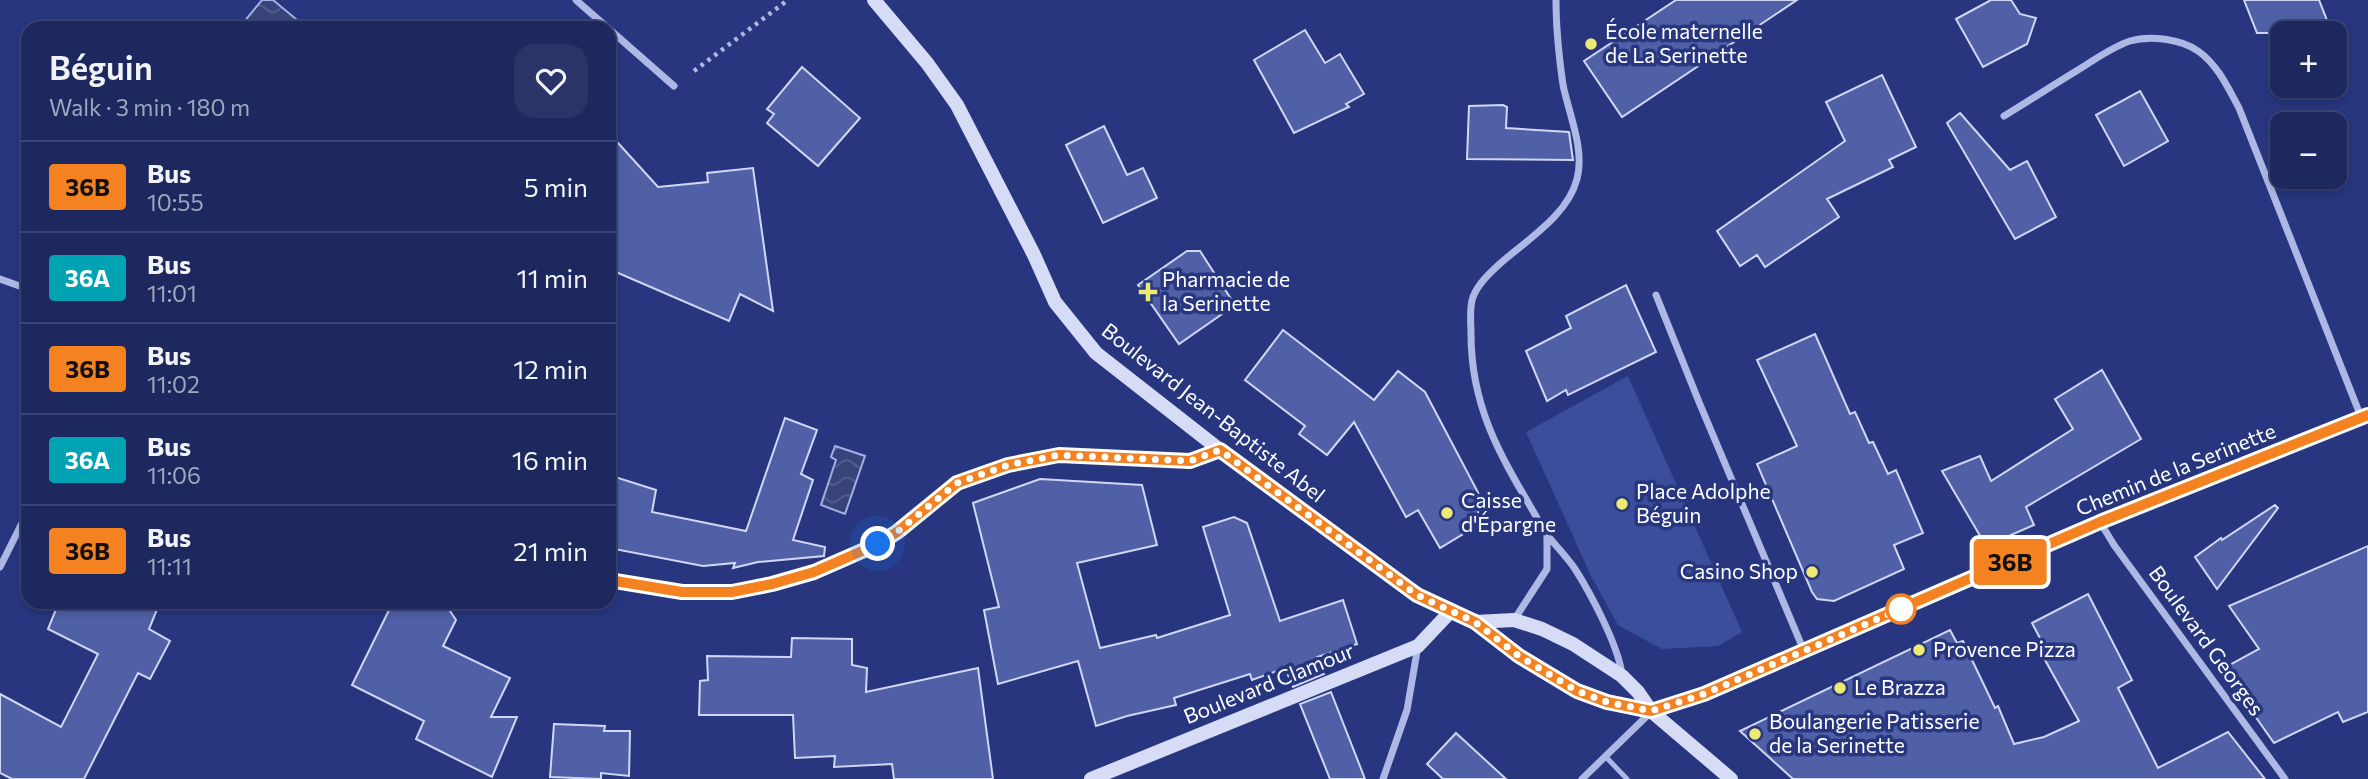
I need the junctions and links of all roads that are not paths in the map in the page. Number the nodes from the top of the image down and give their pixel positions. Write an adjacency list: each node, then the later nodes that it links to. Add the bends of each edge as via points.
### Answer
1 (576, 0): 4 (street)
2 (874, 0): 12 (street, Boulevard Jean-Baptiste Abel, via 957,105 1055,302 1096,353)
3 (1556, 0): 15 (street, via 1563,85 1579,159 1577,179 1567,202 1479,285 1471,305 1475,381 1486,423)
4 (601, 21)
5 (616, 34): 6 (street)
6 (674, 86)
7 (2004, 116): 11 (street, via 2129,42 2162,40 2197,50 2224,80 2243,118)
8 (0, 279): 9 (street)
9 (21, 286)
10 (1656, 295): 22 (street)
11 (2364, 417): 13 (street, Chemin de la Serinette)
12 (1220, 450): 17 (street, via 1190,461 1059,455 1008,465 957,483 878,544 814,572 772,584 732,592 682,592); 18 (street, Boulevard Jean-Baptiste Abel, via 1417,595)
13 (2100, 522): 22 (street, Chemin de la Serinette); 31 (street, Boulevard Georges)
14 (21, 525): 16 (street)
15 (1547, 535): 19 (street, via 1547,569); 23 (street, via 1591,597 1617,653)
16 (0, 566)
17 (616, 581)
18 (1451, 611): 20 (street, Boulevard Jean-Baptiste Abel); 21 (street, Boulevard Clamour)
19 (1514, 620): 20 (street); 23 (street, via 1559,636)
20 (1475, 622): 24 (street, via 1519,656 1577,691)
21 (1418, 646): 26 (street, Boulevard Clamour); 27 (street, via 1407,710)
22 (1804, 651): 24 (street, Chemin de la Serinette, via 1704,694)
23 (1622, 676): 24 (street)
24 (1651, 711): 25 (street); 30 (street)
25 (1605, 756): 28 (street); 29 (lane)
26 (1091, 779)
27 (1383, 779)
28 (1582, 779)
29 (1628, 779)
30 (1731, 779)
31 (2285, 779)

